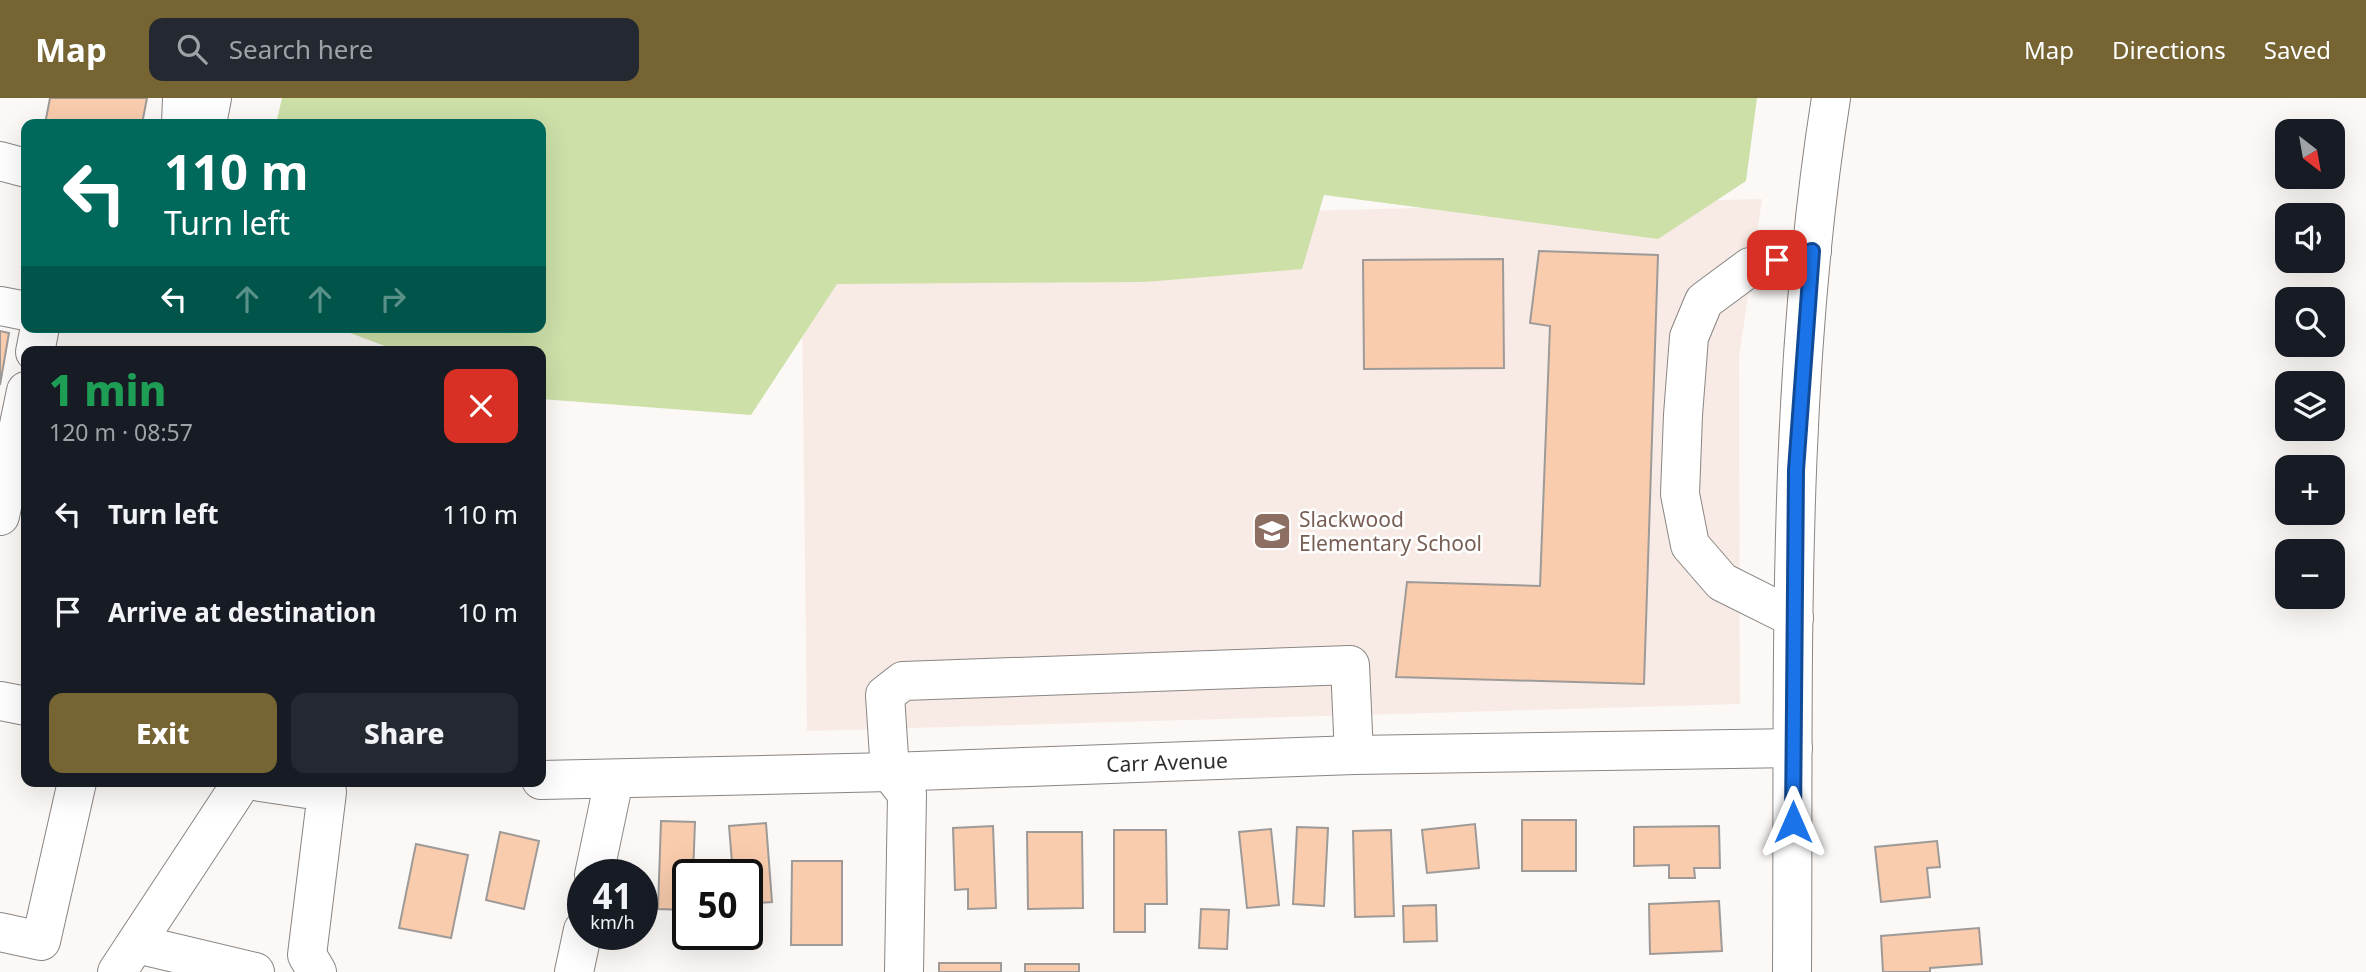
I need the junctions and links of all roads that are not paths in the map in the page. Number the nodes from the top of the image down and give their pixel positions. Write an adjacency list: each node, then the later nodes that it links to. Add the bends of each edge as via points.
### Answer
1 (182, 98): 4 (street)
2 (212, 98): 5 (street)
3 (1831, 98): 6 (street)
4 (181, 119)
5 (208, 119)
6 (1812, 251): 11 (street, via 1796,470); 11 (street, via 1750,267 1704,300 1689,337 1683,415 1680,494 1690,545 1721,582)
7 (0, 306): 8 (street)
8 (21, 311)
9 (21, 415): 10 (street)
10 (0, 516)
11 (1794, 618): 14 (street)
12 (0, 701): 13 (street)
13 (21, 704)
14 (1793, 748): 15 (street, Carr Avenue); 30 (street)
15 (1354, 755): 16 (street, Carr Avenue); 16 (street, via 1350,665 904,681 885,695)
16 (890, 772): 18 (street, Carr Avenue); 29 (street, via 907,794)
17 (546, 780): 18 (street, Carr Avenue)
18 (614, 780): 22 (street)
19 (76, 787): 23 (street, via 41,941)
20 (239, 787): 25 (street)
21 (328, 787): 27 (street, via 307,955)
22 (597, 859)
23 (0, 932)
24 (579, 950): 28 (street)
25 (127, 958): 26 (street)
26 (256, 972)
27 (317, 972)
28 (574, 972)
29 (904, 972)
30 (1792, 972)

